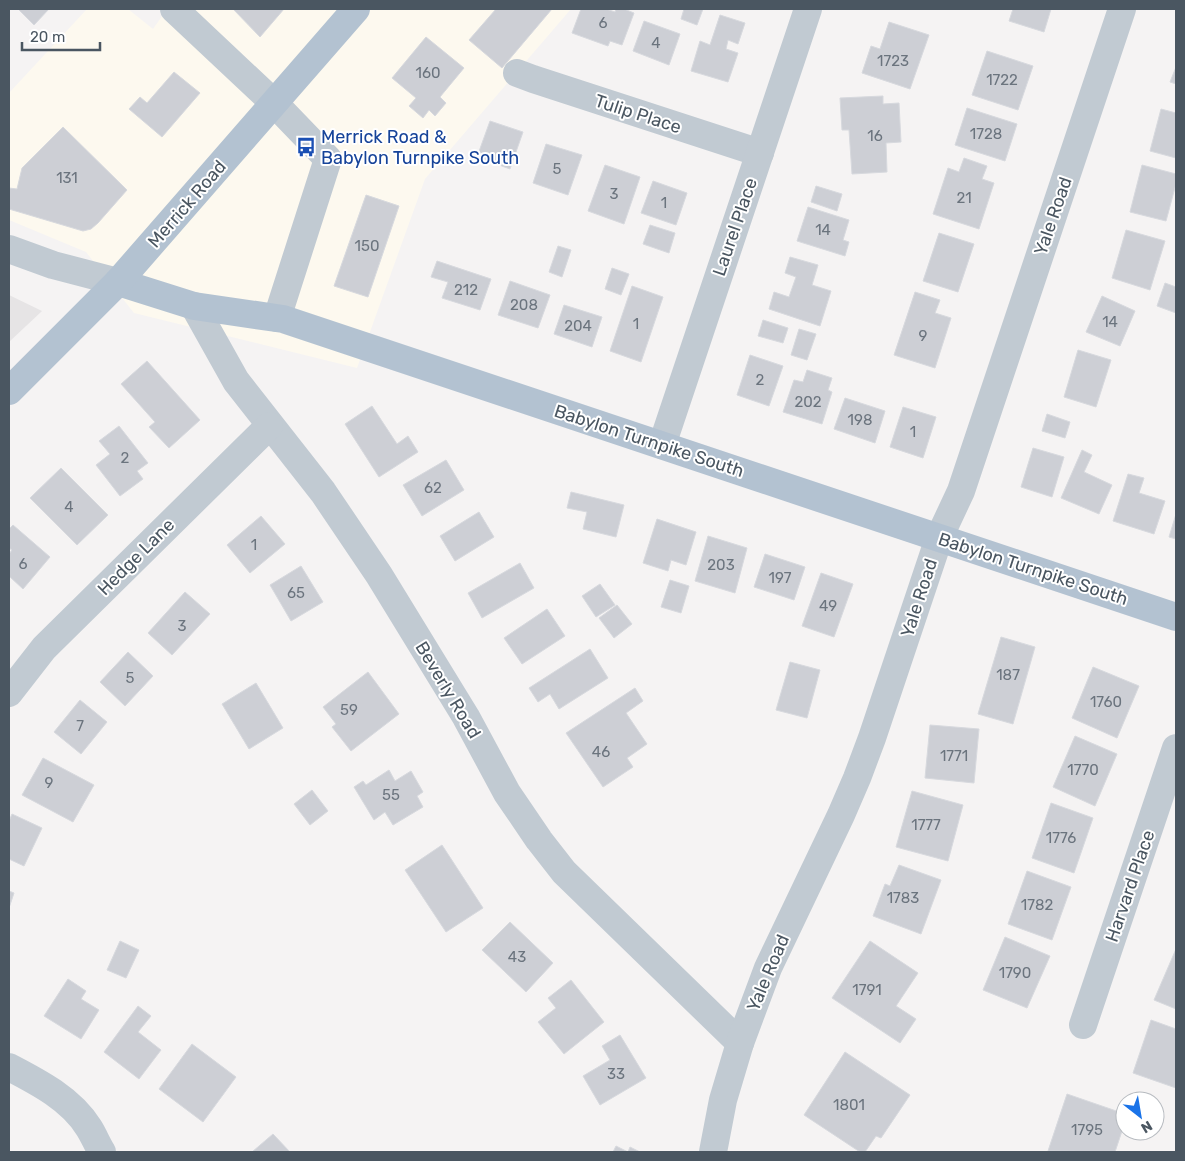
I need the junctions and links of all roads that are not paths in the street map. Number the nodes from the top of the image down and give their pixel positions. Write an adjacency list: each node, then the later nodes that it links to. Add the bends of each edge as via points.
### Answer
1 (174, 9): 6 (street)
2 (356, 9): 6 (main road, Merrick Road)
3 (808, 9): 7 (street, Laurel Place)
4 (1122, 9): 15 (street, Yale Road, via 961,491)
5 (517, 73): 7 (street, Tulip Place)
6 (275, 104): 9 (main road, Merrick Road); 11 (street, via 328,159)
7 (760, 153): 14 (street, Laurel Place)
8 (9, 249): 9 (street, via 53,265)
9 (118, 282): 10 (main road, Babylon Turnpike South); 12 (main road, Merrick Road)
10 (194, 306): 11 (main road, Babylon Turnpike South); 13 (street, Beverly Road, via 236,381)
11 (277, 318): 14 (main road, Babylon Turnpike South)
12 (9, 391)
13 (269, 426): 17 (street, Hedge Lane, via 44,648); 20 (street, Beverly Road, via 323,492 379,575 466,717 506,793 539,840 564,872)
14 (662, 445): 15 (main road, Babylon Turnpike South)
15 (939, 538): 16 (main road, Babylon Turnpike South); 20 (street, Yale Road, via 857,778 768,968)
16 (1176, 617)
17 (9, 692)
18 (1176, 748): 19 (street, Harvard Place)
19 (1084, 1025)
20 (740, 1043): 23 (street, Yale Road, via 723,1100)
21 (9, 1067): 22 (street, via 45,1086 78,1114)
22 (102, 1152)
23 (713, 1152)

